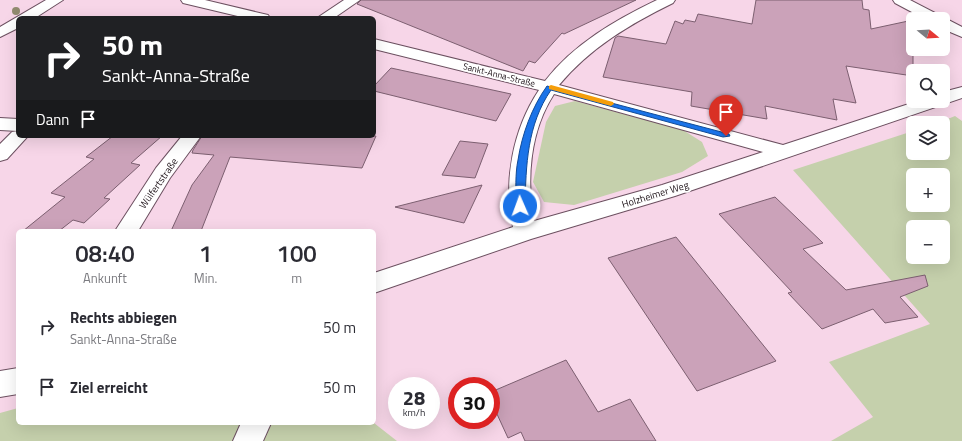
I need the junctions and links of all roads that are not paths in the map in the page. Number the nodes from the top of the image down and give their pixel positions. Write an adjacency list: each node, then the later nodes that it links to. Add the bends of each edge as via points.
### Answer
1 (56, 0): 7 (street)
2 (188, 0): 8 (street)
3 (353, 0): 9 (street)
4 (668, 0): 17 (street, via 625,21 598,40 565,69)
5 (900, 0): 6 (street)
6 (923, 12)
7 (28, 16)
8 (255, 16)
9 (327, 16)
10 (16, 21): 11 (street)
11 (0, 22)
12 (16, 23): 14 (street)
13 (950, 27): 15 (street)
14 (0, 33)
15 (962, 33)
16 (376, 44): 17 (street, Sankt-Anna-Straße)
17 (550, 87): 25 (street, Sankt-Anna-Straße); 28 (street, via 534,116 522,160 520,206)
18 (962, 92): 19 (street)
19 (950, 96)
20 (914, 108): 25 (street, Holzheimer Weg)
21 (0, 124): 22 (street)
22 (16, 125)
23 (17, 138): 26 (street)
24 (190, 138): 27 (street, Wülfertstraße, via 163,173)
25 (785, 152): 28 (street, Holzheimer Weg, via 668,191)
26 (0, 156)
27 (127, 229)
28 (525, 232): 29 (street, Holzheimer Weg)
29 (376, 282)
30 (16, 381): 31 (street)
31 (0, 384)
32 (255, 425): 33 (street)
33 (248, 441)

